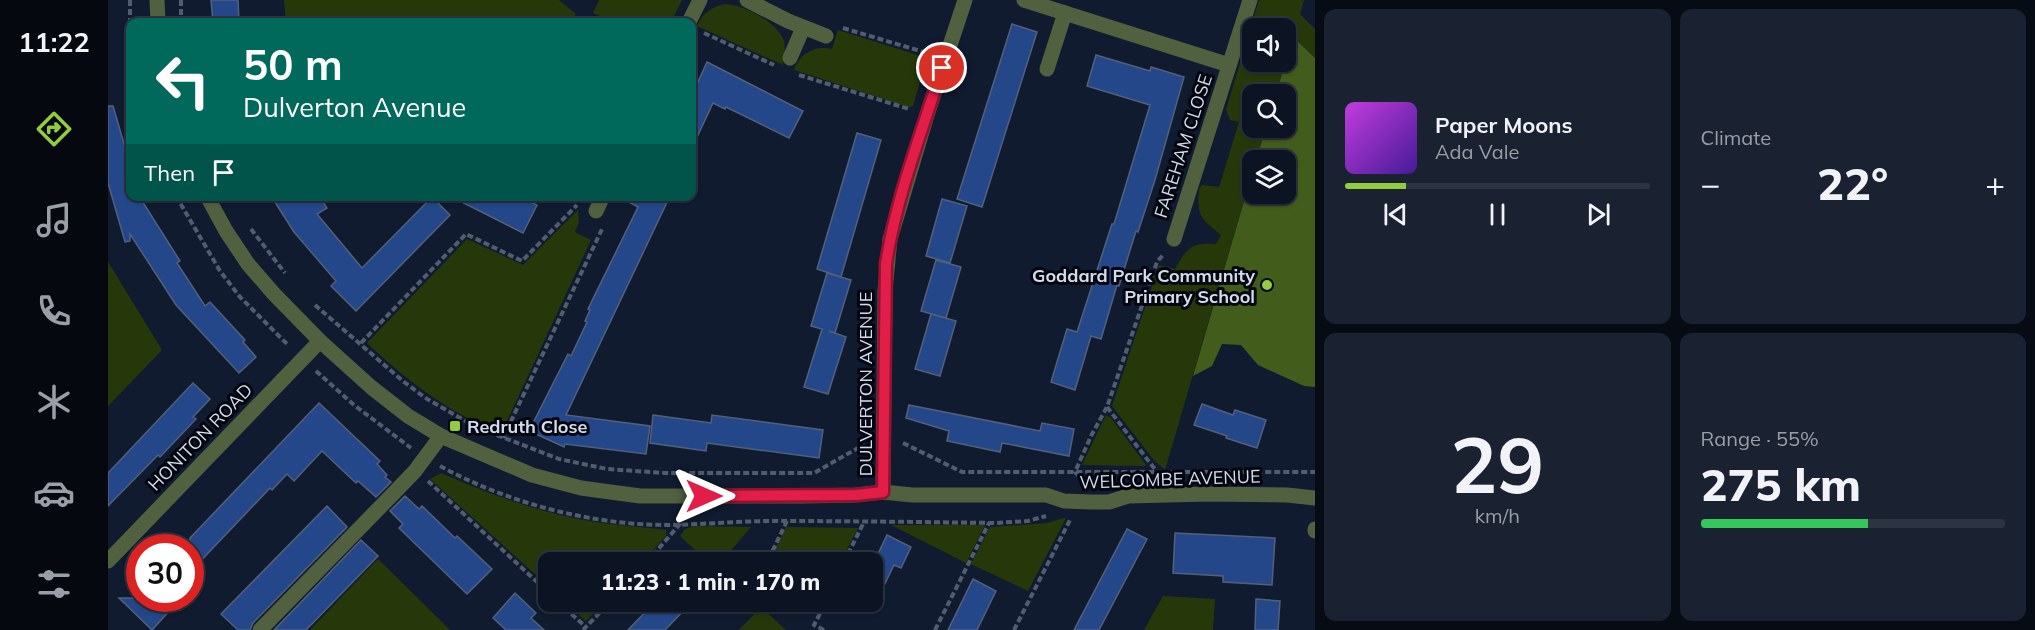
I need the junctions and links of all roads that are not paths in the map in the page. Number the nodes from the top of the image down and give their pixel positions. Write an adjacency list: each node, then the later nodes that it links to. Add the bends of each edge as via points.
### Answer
1 (157, 0): 8 (street)
2 (700, 0): 9 (street)
3 (747, 0): 10 (street)
4 (965, 0): 19 (street, DULVERTON AVENUE, via 892,229 886,264)
5 (1024, 0): 7 (street, FAREHAM CLOSE)
6 (1250, 0): 13 (street, FAREHAM CLOSE)
7 (1065, 13): 13 (street, FAREHAM CLOSE); 14 (street)
8 (158, 18)
9 (691, 18)
10 (803, 28): 11 (street); 12 (street)
11 (826, 36)
12 (788, 64)
13 (1229, 65): 16 (street, FAREHAM CLOSE)
14 (1047, 69)
15 (210, 201): 17 (street, WELCOMBE AVENUE, via 248,264)
16 (1174, 239)
17 (320, 341): 18 (street, WELCOMBE AVENUE, via 395,406); 21 (street, HONITON ROAD)
18 (441, 436): 19 (street, WELCOMBE AVENUE, via 499,463 558,483 610,493 686,496); 22 (street, via 415,471)
19 (883, 492): 20 (street, WELCOMBE AVENUE, via 1046,495 1064,501 1091,502 1128,496 1208,494)
20 (1315, 498)
21 (108, 561)
22 (260, 630)

